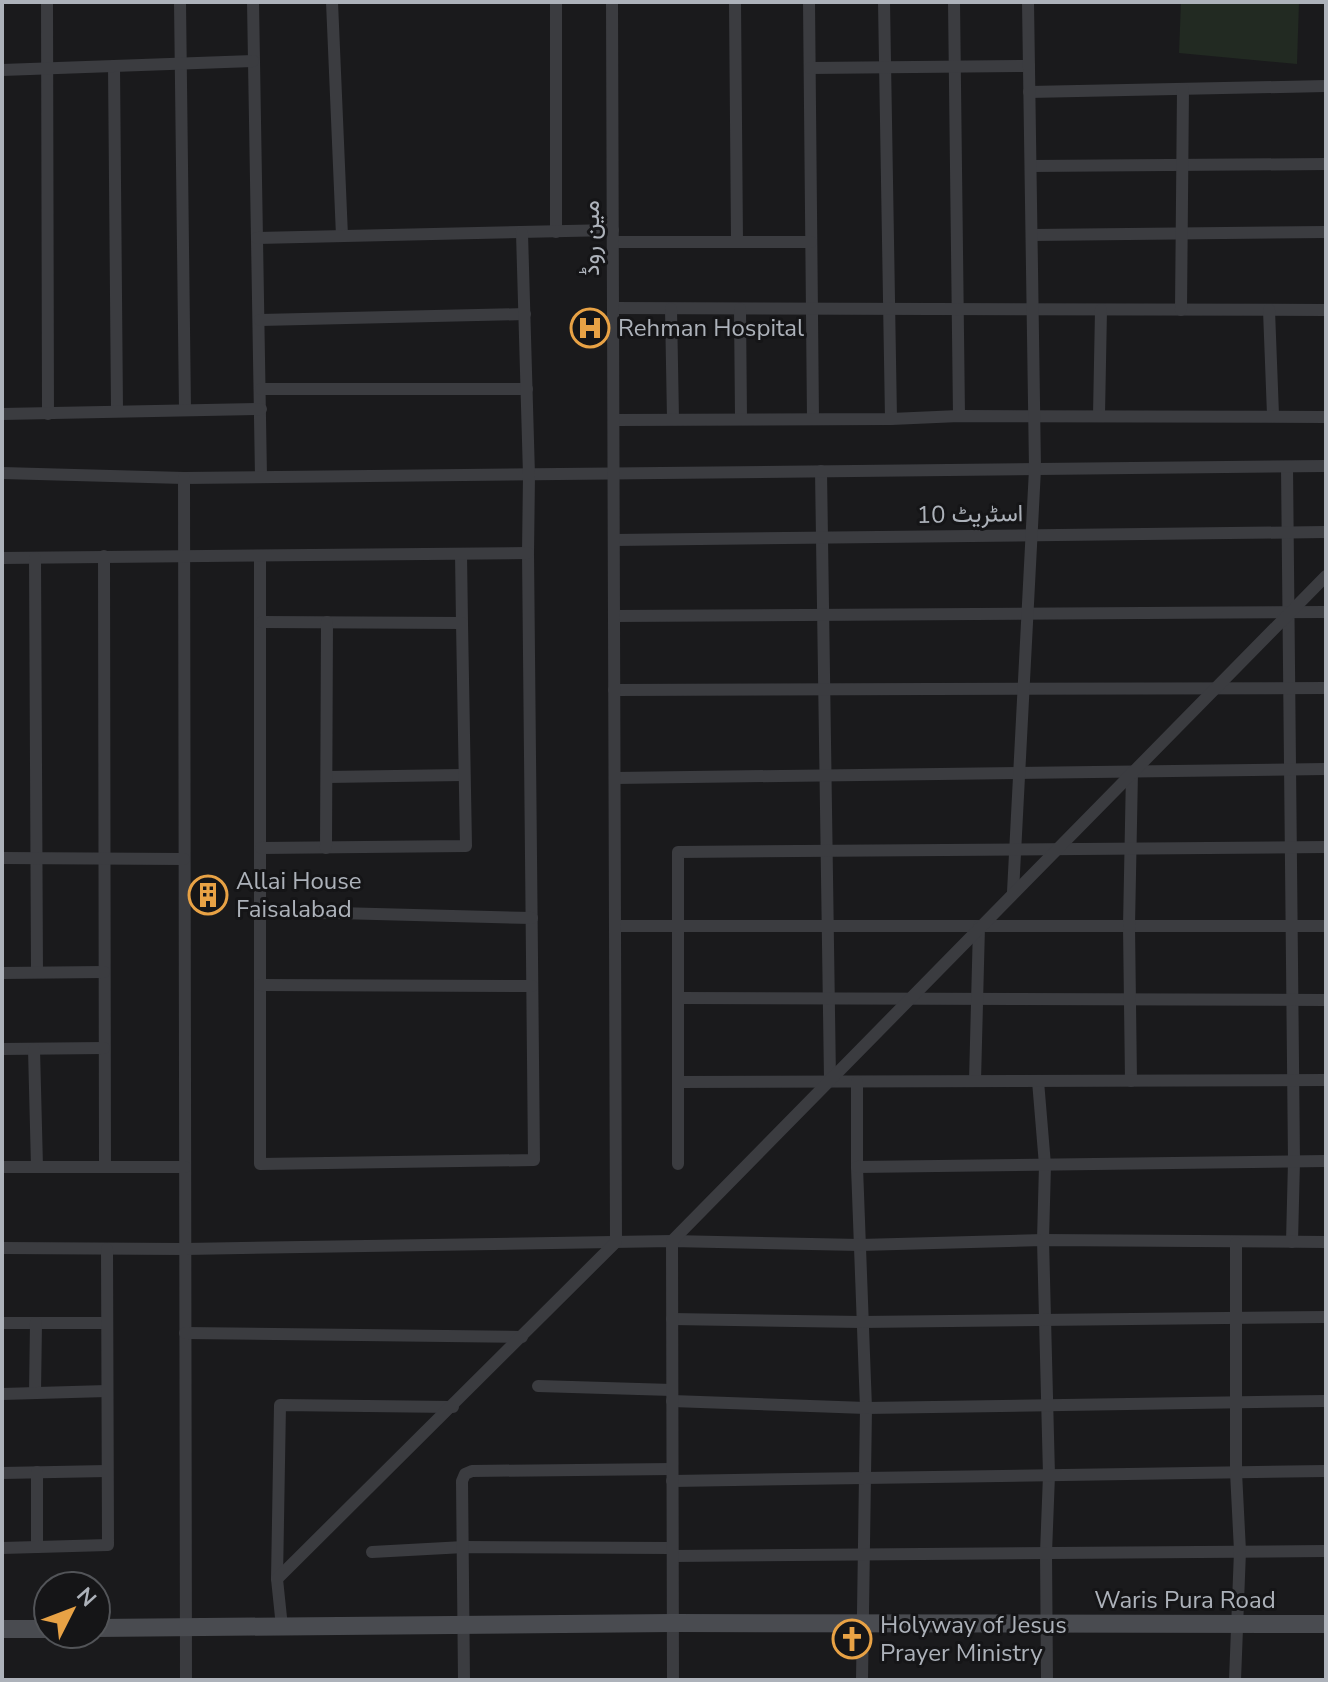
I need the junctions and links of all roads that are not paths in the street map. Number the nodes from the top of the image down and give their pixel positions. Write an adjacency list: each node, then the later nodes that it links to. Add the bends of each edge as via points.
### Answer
1 (47, 2): 18 (street)
2 (180, 2): 13 (street)
3 (253, 2): 12 (street)
4 (332, 2): 32 (street)
5 (556, 2): 27 (street)
6 (612, 2): 33 (street, مین روڈ)
7 (735, 2): 35 (street)
8 (809, 2): 19 (street)
9 (884, 2): 16 (street)
10 (954, 2): 17 (street)
11 (1028, 2): 15 (street)
12 (253, 61): 13 (street); 34 (street)
13 (182, 63): 14 (street); 54 (street)
14 (114, 66): 18 (street); 53 (street)
15 (1029, 66): 17 (street); 23 (street)
16 (884, 67): 17 (street); 19 (street); 41 (street)
17 (955, 67): 42 (street)
18 (47, 68): 20 (street); 56 (street)
19 (810, 68): 36 (street)
20 (2, 70)
21 (1326, 86): 22 (street)
22 (1183, 89): 23 (street); 25 (street)
23 (1029, 92): 26 (street)
24 (1326, 164): 25 (street)
25 (1182, 165): 26 (street); 30 (street)
26 (1031, 166): 31 (street)
27 (556, 232): 29 (street); 33 (street)
28 (1326, 232): 30 (street)
29 (522, 233): 32 (street); 48 (street)
30 (1182, 234): 31 (street); 45 (street)
31 (1032, 235): 43 (street)
32 (342, 236): 34 (street)
33 (613, 236): 35 (street); 37 (street, مین روڈ)
34 (257, 238): 49 (street)
35 (737, 242): 36 (street)
36 (811, 242): 40 (street)
37 (613, 308): 38 (street); 66 (street, مین روڈ)
38 (671, 309): 39 (street); 63 (street)
39 (740, 309): 40 (street); 62 (street)
40 (812, 310): 41 (street); 64 (street)
41 (889, 310): 42 (street); 65 (street)
42 (957, 310): 43 (street); 60 (street)
43 (1033, 310): 44 (street); 57 (street)
44 (1101, 310): 45 (street); 58 (street)
45 (1181, 310): 46 (street)
46 (1269, 310): 47 (street); 59 (street)
47 (1326, 310)
48 (525, 314): 49 (street); 51 (street)
49 (260, 320): 50 (street)
50 (261, 389): 51 (street); 52 (street)
51 (527, 389): 73 (street)
52 (261, 409): 54 (street); 74 (street)
53 (117, 410): 54 (street); 56 (street)
54 (185, 410)
55 (2, 414): 56 (street)
56 (48, 414)
57 (1034, 415): 58 (street); 60 (street); 69 (street)
58 (1099, 415): 59 (street)
59 (1273, 415): 61 (street)
60 (959, 416): 65 (street)
61 (1326, 417)
62 (741, 418): 63 (street); 64 (street)
63 (673, 419): 66 (street)
64 (813, 419): 65 (street)
65 (891, 419)
66 (614, 420): 72 (street, مین روڈ)
67 (1326, 466): 68 (street)
68 (1287, 467): 69 (street); 76 (street)
69 (1035, 469): 70 (street); 78 (street)
70 (821, 471): 72 (street); 79 (street)
71 (2, 473): 75 (street)
72 (614, 474): 73 (street); 80 (street, مین روڈ)
73 (529, 475): 74 (street); 81 (street)
74 (261, 477): 75 (street)
75 (184, 478): 84 (street)
76 (1287, 532): 77 (street, اسٹریٹ 10); 78 (street, اسٹریٹ 10); 89 (street)
77 (1326, 532)
78 (1032, 535): 79 (street, اسٹریٹ 10); 91 (street)
79 (821, 538): 80 (street, اسٹریٹ 10); 92 (street)
80 (614, 540): 93 (street, مین روڈ)
81 (528, 553): 82 (street); 125 (street)
82 (461, 554): 85 (street); 96 (street)
83 (104, 556): 84 (street); 87 (street); 121 (street)
84 (184, 556): 85 (street); 122 (street)
85 (260, 557): 94 (street)
86 (2, 558): 87 (street)
87 (35, 558): 120 (street)
88 (1326, 576): 89 (street)
89 (1289, 612): 90 (street); 91 (street); 98 (street); 99 (street)
90 (1326, 612)
91 (1028, 613): 92 (street); 97 (street)
92 (823, 614): 93 (street); 101 (street)
93 (614, 616): 102 (street, مین روڈ)
94 (262, 622): 95 (street); 113 (street)
95 (327, 622): 96 (street); 109 (street)
96 (462, 623): 107 (street)
97 (1024, 688): 98 (street); 101 (street); 106 (street)
98 (1215, 688): 99 (street); 105 (street)
99 (1289, 688): 100 (street); 104 (street)
100 (1326, 688)
101 (824, 689): 102 (street); 108 (street)
102 (614, 690): 110 (street, مین روڈ)
103 (1326, 769): 104 (street)
104 (1290, 770): 105 (street); 111 (street)
105 (1132, 772): 106 (street); 116 (street); 117 (street)
106 (1019, 773): 108 (street); 115 (street)
107 (463, 775): 109 (street); 114 (street, via 466,846)
108 (825, 775): 110 (street); 118 (street)
109 (327, 777): 114 (street)
110 (615, 778): 126 (street, مین روڈ)
111 (1290, 847): 112 (street); 117 (street); 130 (street)
112 (1326, 847)
113 (261, 848): 114 (street); 124 (street)
114 (326, 848)
115 (1015, 849): 116 (street); 118 (street); 123 (street)
116 (1055, 849): 117 (street); 123 (street)
117 (1132, 849): 129 (street)
118 (826, 851): 127 (street, via 678,852); 132 (street)
119 (2, 858): 120 (street)
120 (37, 858): 121 (street); 133 (street)
121 (104, 858): 122 (street); 134 (street)
122 (184, 859): 163 (street)
123 (1013, 892): 128 (street)
124 (261, 911): 125 (street); 136 (street)
125 (532, 918): 137 (street)
126 (615, 926): 127 (street); 167 (street, مین روڈ)
127 (678, 926): 132 (street); 138 (street)
128 (979, 926): 129 (street); 132 (street); 140 (street); 141 (street)
129 (1129, 926): 130 (street); 142 (street)
130 (1291, 926): 131 (street); 143 (street)
131 (1326, 926)
132 (827, 927): 139 (street)
133 (37, 972): 134 (street); 135 (street)
134 (104, 972): 145 (street)
135 (2, 973)
136 (260, 985): 137 (street); 137 (street, via 260,1164 534,1160)
137 (532, 986)
138 (679, 998): 139 (street); 154 (street)
139 (829, 999): 140 (street); 148 (street)
140 (908, 999): 141 (street); 148 (street)
141 (976, 999): 142 (street); 151 (street)
142 (1130, 1000): 143 (street); 153 (street)
143 (1292, 1000): 144 (street); 149 (street)
144 (1326, 1000)
145 (104, 1048): 147 (street); 162 (street)
146 (2, 1049): 147 (street)
147 (34, 1049): 161 (street)
148 (828, 1080): 154 (street); 155 (street); 166 (street)
149 (1293, 1080): 150 (street); 153 (street); 156 (street)
150 (1326, 1080)
151 (975, 1081): 152 (street); 155 (street)
152 (1038, 1081): 153 (street); 159 (street)
153 (1131, 1081)
154 (678, 1082): 158 (street)
155 (857, 1082): 164 (street)
156 (1294, 1161): 157 (street); 159 (street); 168 (street)
157 (1326, 1161)
158 (678, 1164)
159 (1045, 1165): 164 (street); 165 (street)
160 (2, 1167): 161 (street)
161 (37, 1167): 162 (street)
162 (105, 1167): 163 (street)
163 (185, 1167): 174 (street)
164 (857, 1167): 171 (street)
165 (1043, 1240): 170 (street); 171 (street); 178 (street)
166 (672, 1241): 167 (street); 171 (street); 177 (street)
167 (616, 1242): 174 (street); 184 (street)
168 (1292, 1242): 169 (street); 170 (street)
169 (1326, 1242)
170 (1236, 1243): 176 (street)
171 (860, 1245): 179 (street)
172 (2, 1248): 173 (street)
173 (107, 1249): 174 (street); 182 (street)
174 (185, 1249): 183 (street)
175 (1326, 1317): 176 (street)
176 (1238, 1318): 178 (street); 191 (street)
177 (672, 1319): 179 (street); 189 (street)
178 (1046, 1320): 179 (street); 192 (street)
179 (861, 1322): 194 (street)
180 (2, 1323): 181 (street)
181 (36, 1323): 182 (street); 187 (street)
182 (107, 1323): 186 (street)
183 (185, 1333): 184 (street); 219 (street)
184 (522, 1337): 193 (street)
185 (538, 1386): 189 (street)
186 (107, 1391): 187 (street); 195 (street)
187 (35, 1393): 188 (street)
188 (2, 1394)
189 (672, 1396): 194 (street); 200 (street)
190 (1326, 1401): 191 (street)
191 (1237, 1402): 192 (street); 198 (street)
192 (1047, 1405): 194 (street); 201 (street)
193 (453, 1407): 212 (street); 212 (street, via 280,1405)
194 (866, 1408): 202 (street)
195 (107, 1471): 197 (street); 203 (street, via 108,1545)
196 (1326, 1471): 198 (street)
197 (37, 1472): 199 (street); 203 (street)
198 (1236, 1472): 201 (street); 206 (street)
199 (2, 1473)
200 (672, 1475): 202 (street); 204 (street, via 472,1471 462,1481); 209 (street)
201 (1049, 1475): 202 (street); 210 (street)
202 (865, 1478): 211 (street)
203 (37, 1547): 205 (street)
204 (464, 1547): 208 (street); 209 (street); 218 (street)
205 (2, 1548)
206 (1240, 1551): 207 (street); 210 (street); 216 (street)
207 (1326, 1551)
208 (372, 1552)
209 (672, 1552): 211 (street); 213 (street)
210 (1046, 1553): 211 (street); 215 (street)
211 (864, 1554): 214 (street)
212 (277, 1579): 220 (street)
213 (666, 1623): 214 (main road, Waris Pura Road); 218 (main road, Waris Pura Road); 226 (street)
214 (863, 1623): 215 (main road, Waris Pura Road); 227 (street)
215 (1046, 1624): 216 (main road, Waris Pura Road); 228 (street)
216 (1237, 1624): 217 (main road, Waris Pura Road); 229 (street)
217 (1326, 1624)
218 (464, 1625): 220 (main road, Waris Pura Road); 225 (street)
219 (186, 1627): 220 (main road, Waris Pura Road); 221 (main road, Waris Pura Road); 224 (street)
220 (282, 1627)
221 (112, 1628)
222 (2, 1629): 223 (main road)
223 (32, 1629)
224 (186, 1680)
225 (464, 1680)
226 (673, 1680)
227 (862, 1680)
228 (1047, 1680)
229 (1235, 1680)

